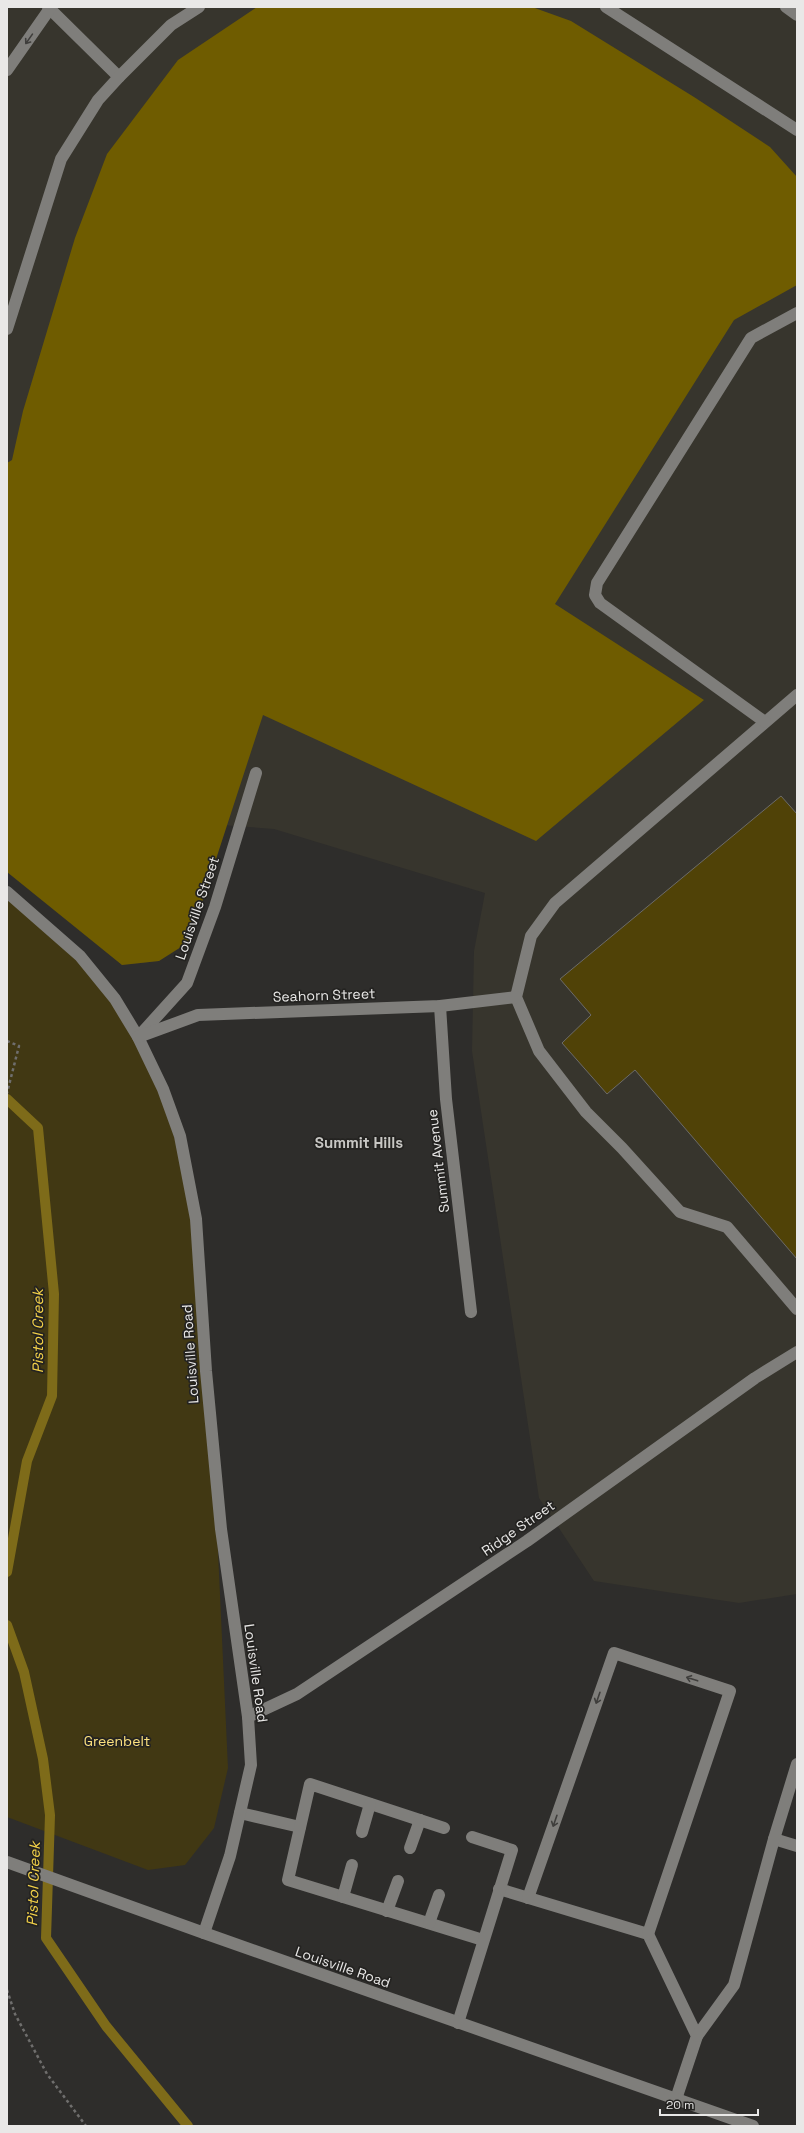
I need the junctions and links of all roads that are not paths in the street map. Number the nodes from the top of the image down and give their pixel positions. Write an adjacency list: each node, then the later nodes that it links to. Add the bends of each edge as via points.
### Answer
1 (199, 7): 7 (street, via 171,25)
2 (606, 7): 8 (street)
3 (786, 7): 5 (street)
4 (50, 8): 6 (street, one-way to 6); 7 (street)
5 (797, 15)
6 (7, 70)
7 (119, 77): 10 (street, via 98,100 61,159)
8 (797, 130)
9 (797, 313): 12 (street, via 751,338 597,583 595,595 600,603)
10 (7, 329)
11 (797, 695): 12 (street)
12 (765, 722): 15 (street, via 555,903 531,936)
13 (256, 773): 17 (street, Louisville Street, via 215,906 187,983)
14 (7, 892): 17 (street, Louisville Road, via 80,956 115,999)
15 (516, 997): 16 (street, Seahorn Street); 18 (street, via 539,1051 586,1112 680,1212 727,1227)
16 (440, 1006): 17 (street, Seahorn Street, via 198,1015); 19 (street, Summit Avenue, via 446,1099)
17 (138, 1038): 21 (street, Louisville Road, via 163,1090 180,1136 196,1219 206,1371 221,1529)
18 (797, 1309)
19 (471, 1312)
20 (797, 1352): 21 (street, Ridge Street, via 756,1378 527,1541 297,1694)
21 (248, 1717): 24 (street, Louisville Road, via 251,1765)
22 (797, 1764): 30 (street)
23 (370, 1804): 25 (street); 26 (street, via 310,1784); 28 (street)
24 (240, 1813): 26 (street); 42 (street, Louisville Road, via 230,1856)
25 (420, 1820): 27 (street); 32 (street)
26 (300, 1827): 38 (street, via 288,1880)
27 (444, 1828)
28 (362, 1832)
29 (472, 1837): 36 (street, via 512,1850)
30 (774, 1839): 31 (street); 46 (street, via 734,1985)
31 (797, 1846)
32 (410, 1848)
33 (7, 1862): 42 (street)
34 (352, 1864): 38 (street)
35 (398, 1881): 40 (street)
36 (499, 1889): 39 (street); 44 (street)
37 (438, 1895): 41 (street)
38 (343, 1897): 40 (street)
39 (528, 1898): 43 (street); 43 (street, one-way to 39, via 730,1690 614,1653)
40 (387, 1911): 41 (street)
41 (429, 1923): 44 (street)
42 (204, 1934): 45 (street, Louisville Road)
43 (648, 1934): 46 (street)
44 (483, 1940): 45 (street)
45 (458, 2022): 47 (street, Louisville Road)
46 (697, 2036): 47 (street)
47 (676, 2099): 48 (street, Louisville Road)
48 (753, 2126)

